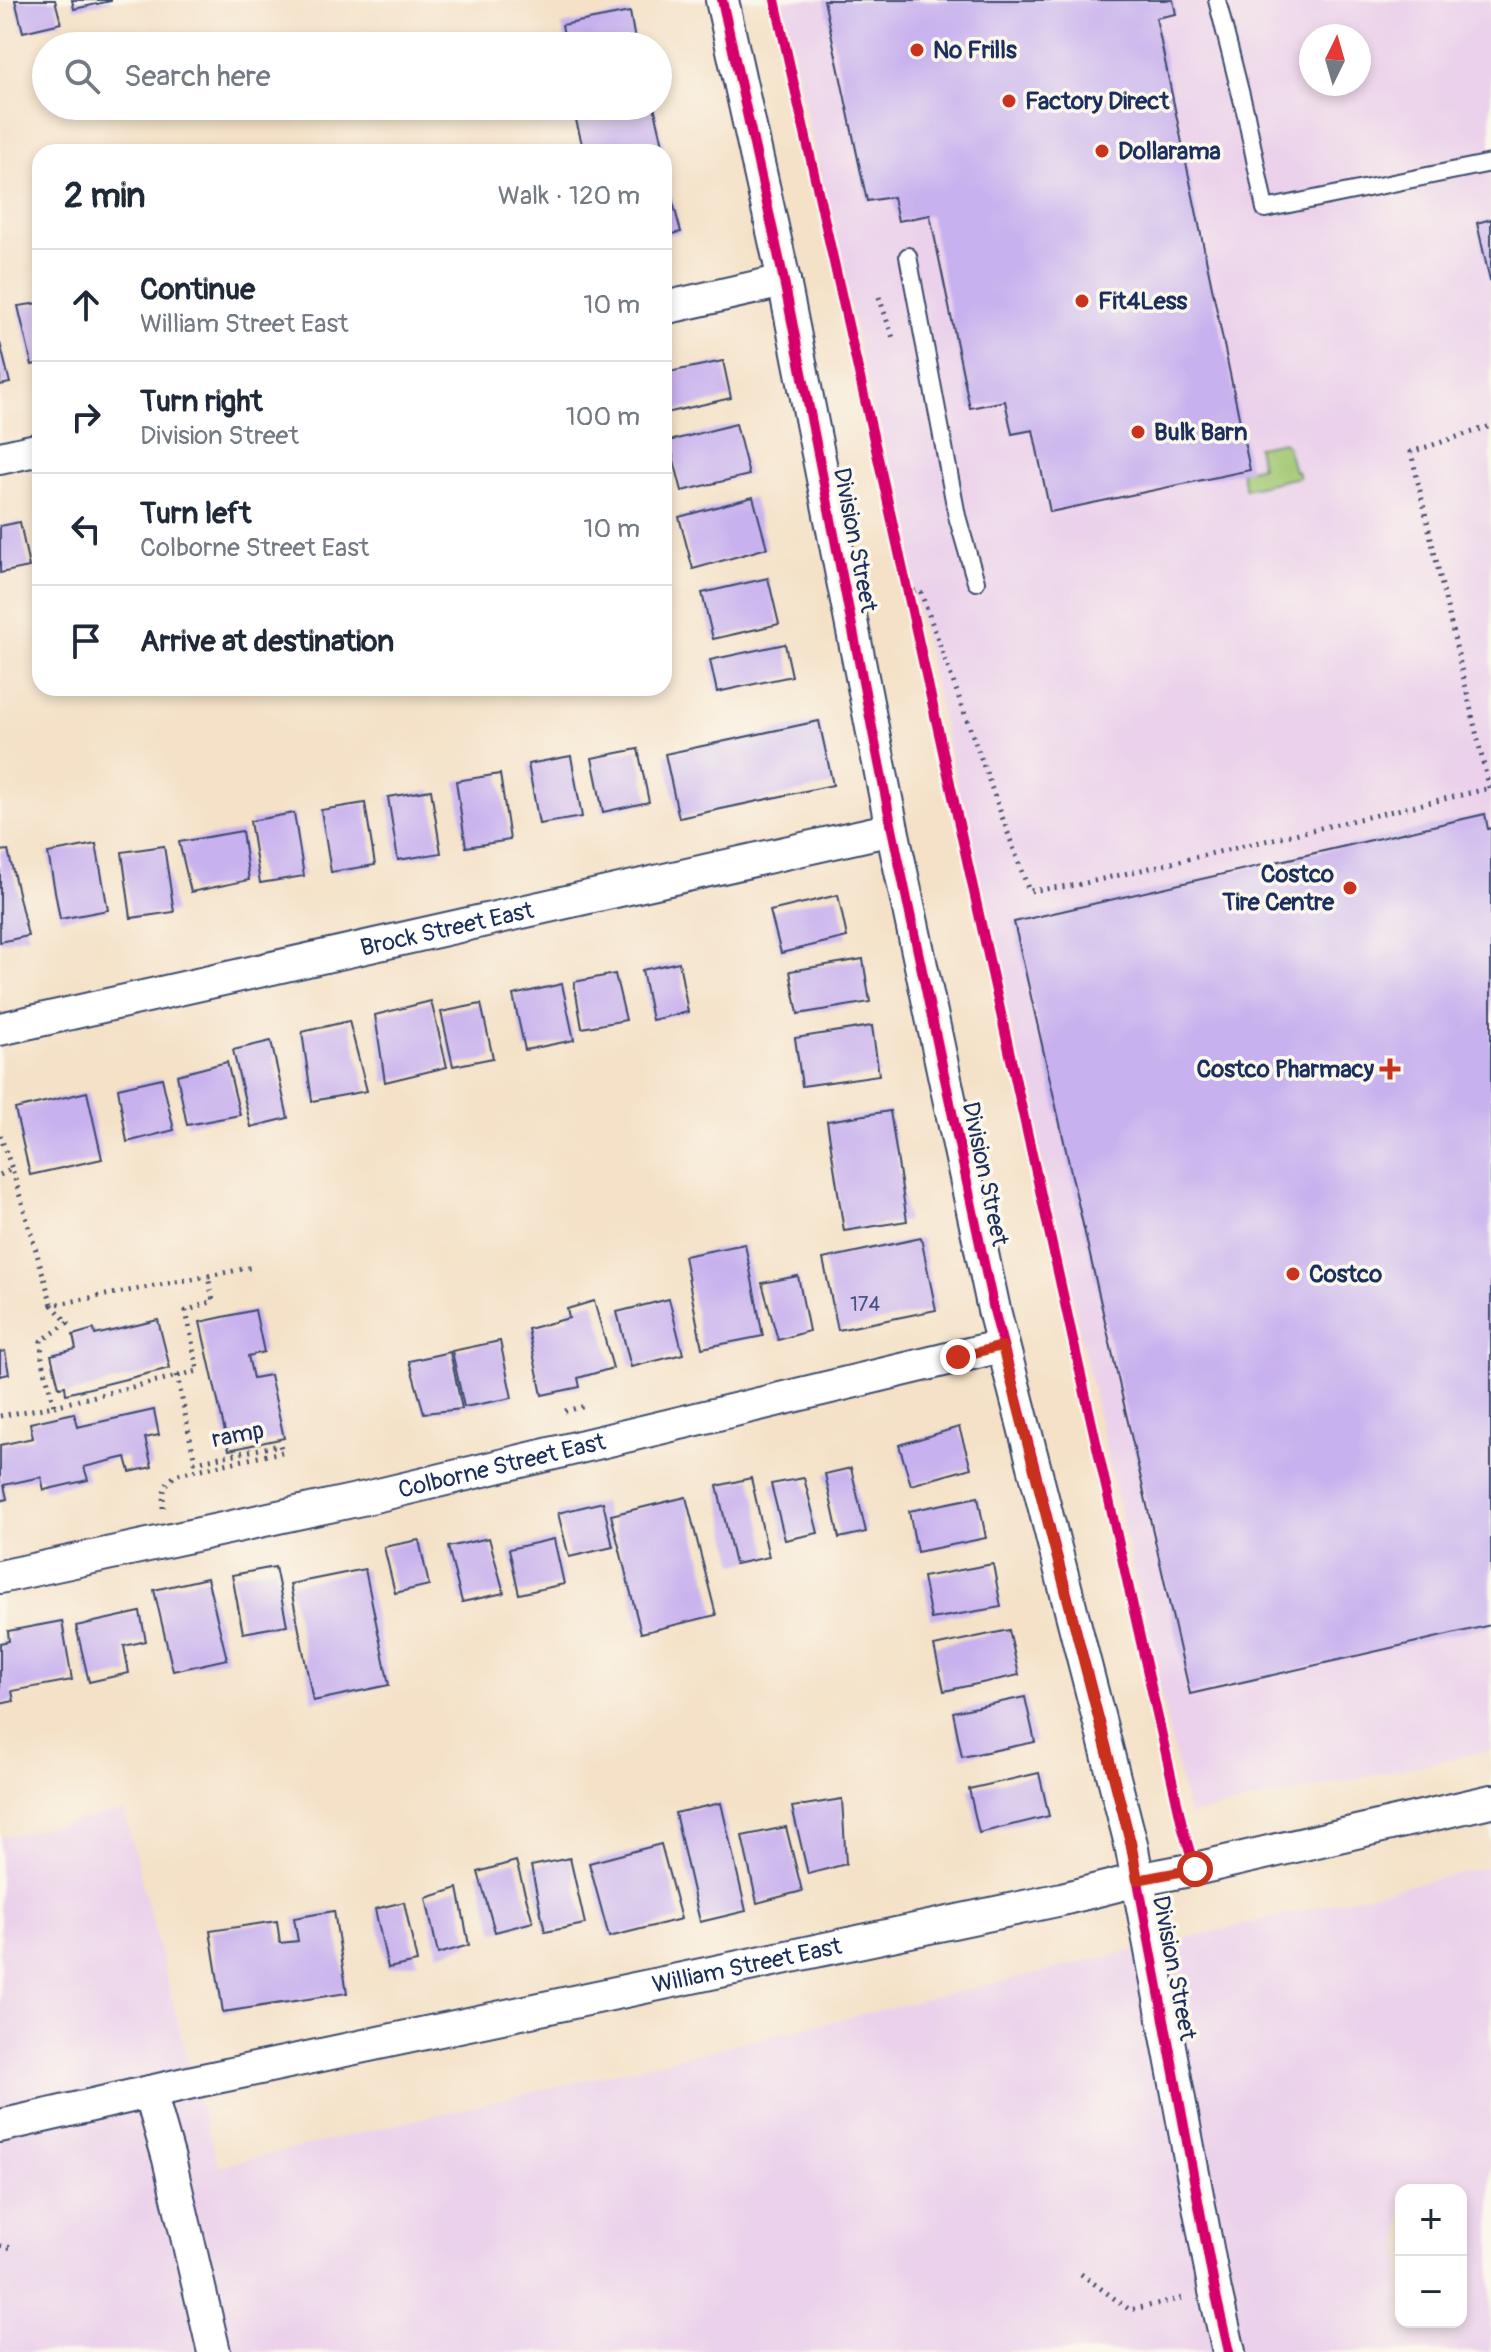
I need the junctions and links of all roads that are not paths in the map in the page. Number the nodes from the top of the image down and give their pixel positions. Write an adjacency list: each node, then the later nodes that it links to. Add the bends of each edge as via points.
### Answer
1 (722, 0): 5 (street, Division Street)
2 (1217, 0): 3 (lane, via 1265,209)
3 (1491, 163)
4 (908, 256): 9 (lane, via 957,516)
5 (784, 281): 6 (street); 10 (street, Division Street)
6 (672, 306)
7 (32, 451): 8 (street)
8 (0, 458)
9 (976, 582)
10 (892, 829): 11 (street, Brock Street East); 12 (street, Division Street)
11 (0, 1029)
12 (1002, 1346): 13 (street, Colborne Street East, via 366,1498); 15 (street, Division Street)
13 (0, 1577)
14 (1491, 1801): 15 (street, William Street East)
15 (1137, 1880): 16 (street, William Street East); 19 (street, Division Street)
16 (150, 2092): 17 (street, William Street East); 18 (street)
17 (0, 2126)
18 (214, 2352)
19 (1229, 2352)

